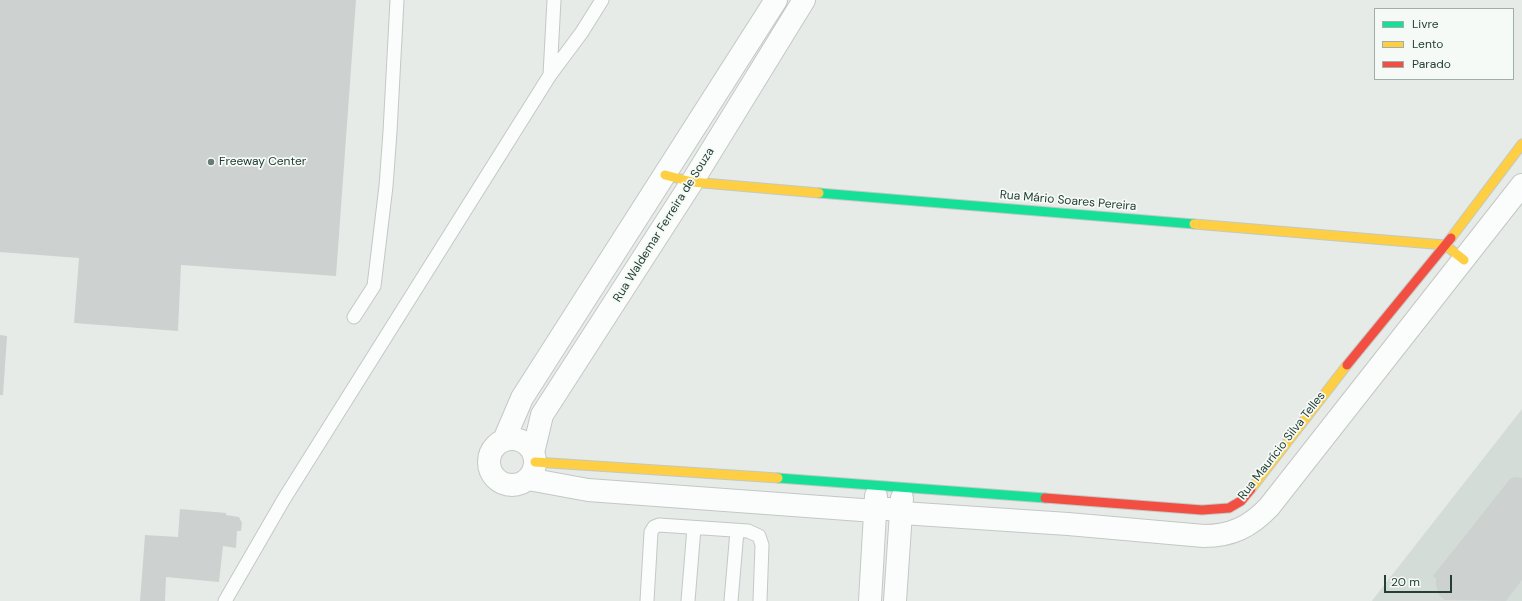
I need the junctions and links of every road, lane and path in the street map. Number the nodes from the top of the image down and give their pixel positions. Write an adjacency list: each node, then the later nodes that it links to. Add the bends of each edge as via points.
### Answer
1 (397, 0): 15 (lane, via 389,147 374,286)
2 (554, 0): 8 (lane)
3 (602, 0): 8 (lane)
4 (776, 0): 6 (street, Rua Waldemar Ferreira de Souza)
5 (804, 0): 7 (street, Rua Waldemar Ferreira de Souza)
6 (761, 23): 7 (street); 10 (street, Rua Waldemar Ferreira de Souza)
7 (782, 35): 11 (street, Rua Waldemar Ferreira de Souza)
8 (550, 75): 30 (lane, via 284,499)
9 (1522, 144): 13 (street, Rua Maurício Silva Telles)
10 (665, 175): 11 (street, Rua Mário Soares Pereira); 16 (street, Rua Waldemar Ferreira de Souza, via 522,398)
11 (692, 182): 13 (street, Rua Mário Soares Pereira); 17 (street, Rua Waldemar Ferreira de Souza, via 542,415)
12 (1522, 186): 14 (street)
13 (1445, 245): 14 (street); 23 (street, Rua Maurício Silva Telles, via 1323,394 1241,501)
14 (1464, 260): 28 (street, via 1269,507 1257,520)
15 (354, 317)
16 (504, 440): 17 (street, via 521,440 528,445); 17 (street, Rua Waldemar Ferreira de Souza, via 496,444 489,460 490,469 495,477 511,485 520,483)
17 (532, 464): 18 (street, Rua Waldemar Ferreira de Souza); 21 (street, Rua Waldemar Ferreira de Souza, via 588,490)
18 (716, 474): 19 (street, Rua Waldemar Ferreira de Souza); 21 (street)
19 (878, 485): 20 (street, Rua Maurício Silva Telles); 24 (street)
20 (903, 487): 22 (street, Rua Maurício Silva Telles); 25 (street)
21 (713, 499): 24 (street, Rua Waldemar Ferreira de Souza)
22 (1070, 501): 23 (street, Rua Maurício Silva Telles, via 1202,510); 26 (street)
23 (1230, 508): 28 (street)
24 (875, 510): 25 (street, via 893,509); 35 (street)
25 (902, 513): 26 (street); 36 (street)
26 (1068, 524): 28 (street, via 1204,536 1225,534)
27 (694, 528): 29 (lane); 31 (lane, via 659,525 654,527 651,532); 32 (lane)
28 (1242, 528)
29 (736, 531): 33 (lane); 34 (lane, via 748,531 759,536 762,545)
30 (225, 601)
31 (646, 601)
32 (688, 601)
33 (731, 601)
34 (760, 601)
35 (870, 601)
36 (895, 601)

